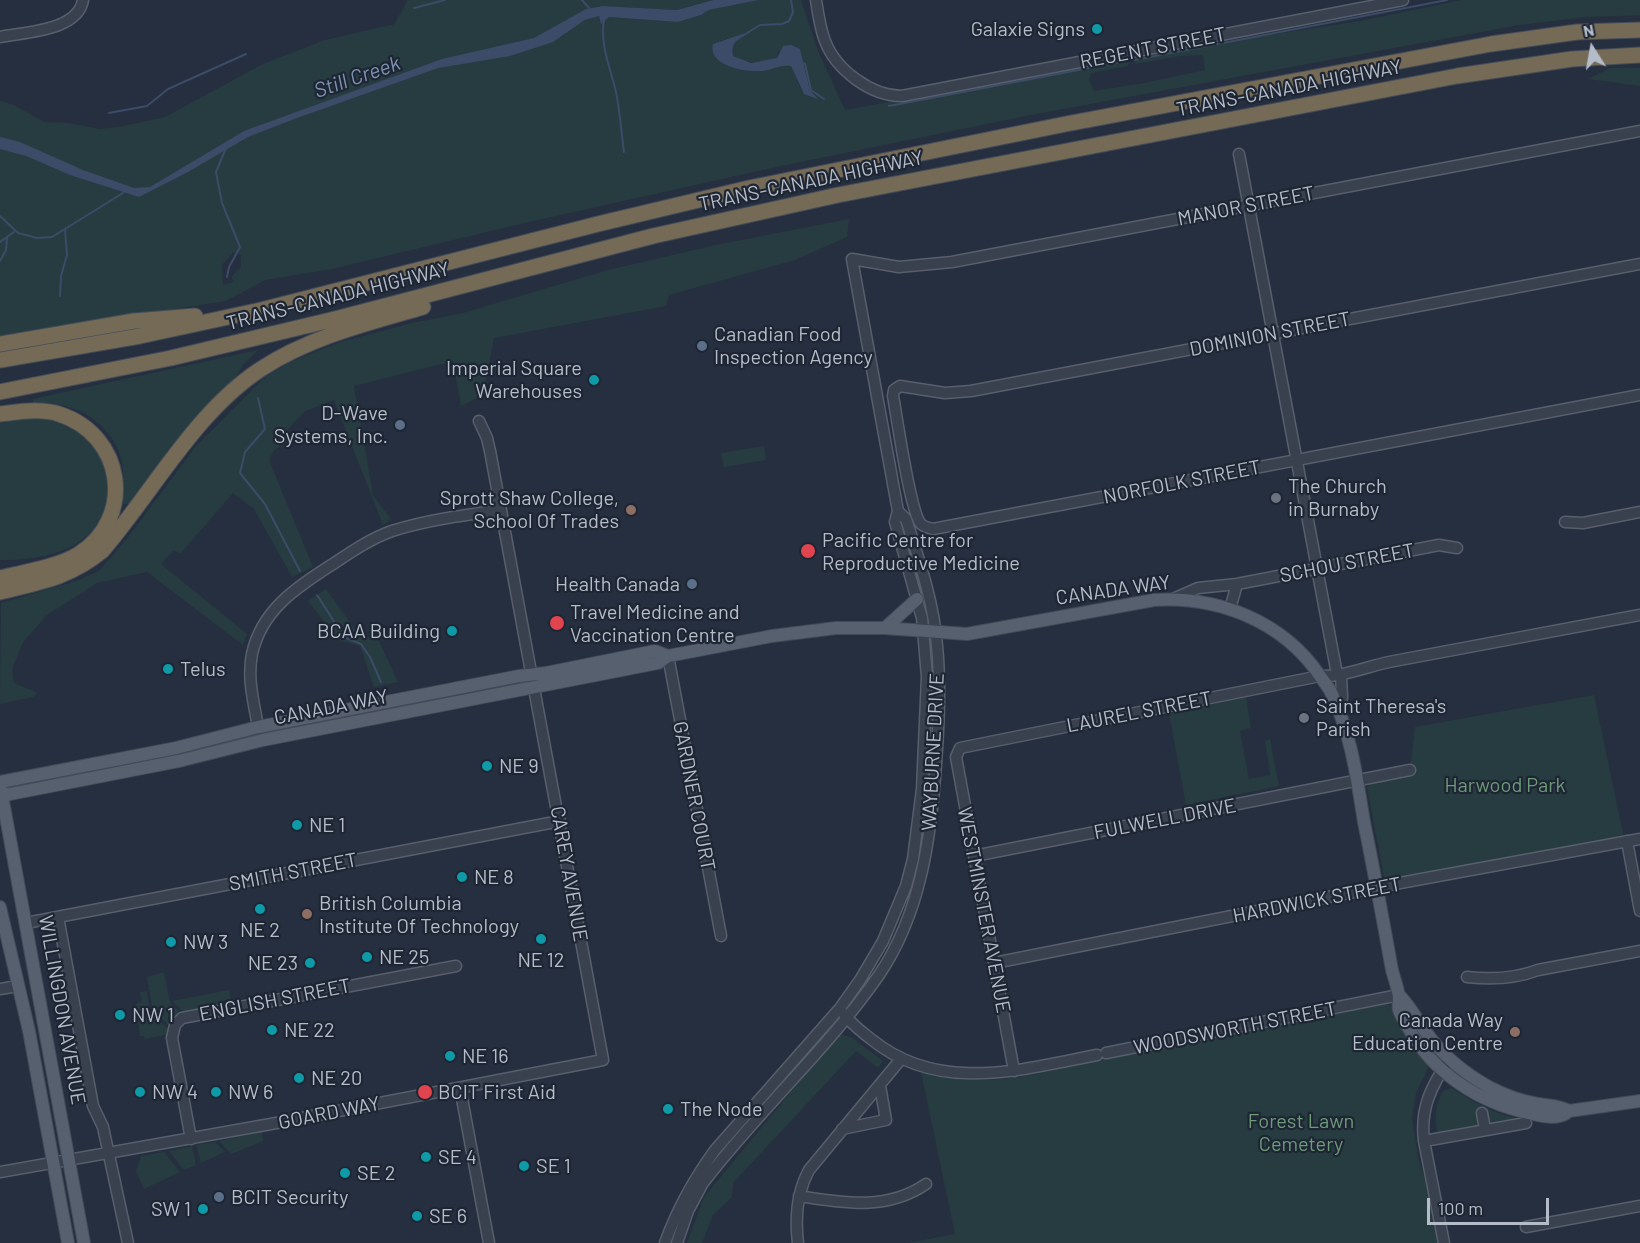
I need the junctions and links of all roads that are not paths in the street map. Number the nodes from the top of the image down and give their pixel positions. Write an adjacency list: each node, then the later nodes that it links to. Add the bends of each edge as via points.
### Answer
1 (816, 0): 2 (street, REGENT STREET, via 825,42 839,65 890,96)
2 (1403, 0)
3 (82, 1): 5 (street, via 78,14 67,23)
4 (1640, 30): 13 (highway, TRANS-CANADA HIGHWAY, via 1577,32 1491,44 749,188)
5 (0, 37)
6 (1640, 55): 12 (highway, TRANS-CANADA HIGHWAY, via 1562,60 1457,76 838,195 653,236)
7 (1640, 131): 9 (street, MANOR STREET)
8 (1239, 154): 9 (street)
9 (1248, 206): 10 (street, MANOR STREET, via 940,264 899,267); 14 (street)
10 (852, 259): 23 (street, WAYBURNE DRIVE)
11 (1640, 264): 14 (street, DOMINION STREET)
12 (519, 272): 17 (highway, TRANS-CANADA HIGHWAY, via 171,358); 30 (highway, via 439,302 337,333 260,370 209,416 102,551 65,575)
13 (261, 310): 15 (highway, via 134,321); 16 (highway, TRANS-CANADA HIGHWAY)
14 (1273, 333): 21 (street); 26 (street, DOMINION STREET, via 959,393 900,386 893,396 913,502 921,524)
15 (0, 344)
16 (0, 360)
17 (0, 392)
18 (1640, 395): 21 (street, NORFOLK STREET)
19 (0, 414): 30 (highway, via 58,414 82,425 98,438 110,458 116,481 113,507 95,540 78,554)
20 (479, 421): 22 (street, CAREY AVENUE, via 488,438)
21 (1297, 460): 26 (street, NORFOLK STREET); 28 (street)
22 (501, 510): 43 (street, CAREY AVENUE); 47 (street, via 383,534 288,594 266,620 252,654 251,685)
23 (898, 511): 35 (street, WAYBURNE DRIVE, via 895,522); 40 (street, WAYBURNE DRIVE, via 906,519 926,586)
24 (1640, 512): 25 (street, via 1582,523)
25 (1565, 522)
26 (937, 529)
27 (1457, 548): 28 (street, SCHOU STREET, via 1439,545)
28 (1317, 569): 32 (street, SCHOU STREET); 42 (street)
29 (0, 570): 30 (highway)
30 (29, 577): 31 (highway); 33 (highway); 34 (highway)
31 (0, 578)
32 (1237, 584): 36 (street, SCHOU STREET, via 1198,588); 37 (street)
33 (0, 592)
34 (0, 598)
35 (917, 599): 39 (main road); 40 (street, WAYBURNE DRIVE)
36 (1173, 599): 37 (main road, CANADA WAY); 40 (main road, CANADA WAY, via 967,634)
37 (1230, 609): 44 (main road, CANADA WAY, via 1285,638)
38 (1640, 615): 42 (street, LAUREL STREET, via 1360,668 1353,666)
39 (885, 628): 40 (main road, CANADA WAY); 41 (main road, CANADA WAY, via 804,631)
40 (929, 632): 56 (street, WAYBURNE DRIVE, via 924,769); 58 (street, WAYBURNE DRIVE, via 939,695 938,745 932,815)
41 (668, 656): 43 (main road, CANADA WAY, via 655,651); 45 (main road, CANADA WAY, via 658,663); 63 (street, GARDNER COURT)
42 (1339, 672): 44 (street, LAUREL STREET); 46 (street)
43 (531, 675): 45 (street, CAREY AVENUE); 47 (main road, CANADA WAY)
44 (1320, 676): 46 (main road, CANADA WAY); 48 (street, LAUREL STREET)
45 (534, 688): 51 (main road, CANADA WAY, via 263,740 179,761); 52 (street, CAREY AVENUE)
46 (1340, 713): 50 (main road, CANADA WAY)
47 (258, 727): 51 (main road, CANADA WAY)
48 (958, 749): 55 (street, WESTMINSTER AVENUE, via 956,757)
49 (1410, 770): 50 (street, FULWELL DRIVE)
50 (1356, 780): 55 (street, FULWELL DRIVE); 57 (main road, CANADA WAY)
51 (1, 790): 62 (main road, WILLINGDON AVENUE)
52 (560, 821): 61 (street, SMITH STREET); 74 (street, CAREY AVENUE)
53 (1640, 839): 54 (street, HARDWICK STREET)
54 (1627, 841): 57 (street, HARDWICK STREET); 60 (street)
55 (974, 856): 65 (street, WESTMINSTER AVENUE)
56 (906, 886): 58 (street); 71 (street, WAYBURNE DRIVE, via 883,941)
57 (1377, 888): 65 (street, HARDWICK STREET); 70 (main road, CANADA WAY)
58 (917, 891): 72 (street, WAYBURNE DRIVE, via 884,965)
59 (0, 907): 68 (main road, WILLINGDON AVENUE)
60 (1640, 911)
61 (58, 917): 62 (street, SMITH STREET); 86 (street, via 93,1106)
62 (26, 923): 87 (main road, WILLINGDON AVENUE)
63 (721, 936)
64 (1640, 951): 67 (street, via 1493,981)
65 (994, 963): 76 (street, WESTMINSTER AVENUE)
66 (456, 966): 84 (street, ENGLISH STREET, via 182,1018 175,1025 172,1038)
67 (1467, 977)
68 (18, 986): 69 (street); 88 (main road, WILLINGDON AVENUE)
69 (0, 989)
70 (1399, 995): 75 (main road, CANADA WAY, via 1399,1009 1417,1043); 76 (street, WOODSWORTH STREET)
71 (840, 1008): 72 (street, WOODSWORTH STREET); 89 (street, WAYBURNE DRIVE, via 737,1125)
72 (847, 1018): 73 (street, WOODSWORTH STREET); 89 (street, WAYBURNE DRIVE)
73 (901, 1059): 76 (street, WOODSWORTH STREET, via 959,1073); 77 (street)
74 (603, 1060): 78 (street, GOARD WAY)
75 (1446, 1065): 79 (main road, CANADA WAY, via 1470,1091 1496,1104 1544,1117); 85 (street, via 1432,1086 1423,1113)
76 (1014, 1071)
77 (879, 1086): 82 (street); 82 (street, via 886,1120)
78 (460, 1088): 84 (street, GOARD WAY); 98 (street)
79 (1640, 1101)
80 (1482, 1113): 83 (street)
81 (1526, 1123): 83 (street)
82 (842, 1129): 92 (street, via 809,1170)
83 (1485, 1130): 85 (street)
84 (191, 1139): 86 (street, GOARD WAY)
85 (1424, 1142): 102 (street)
86 (109, 1153): 87 (street, GOARD WAY); 97 (street)
87 (69, 1160): 88 (street, GOARD WAY); 96 (main road, WILLINGDON AVENUE)
88 (54, 1162): 90 (street, GOARD WAY); 95 (main road, WILLINGDON AVENUE)
89 (709, 1168): 99 (street, WAYBURNE DRIVE, via 682,1202); 100 (street, WAYBURNE DRIVE)
90 (0, 1172)
91 (926, 1184): 92 (street, via 911,1195 876,1202 846,1203)
92 (799, 1196): 101 (street)
93 (1640, 1206): 94 (street)
94 (1526, 1227)
95 (68, 1243)
96 (84, 1243)
97 (128, 1243)
98 (489, 1243)
99 (665, 1243)
100 (676, 1243)
101 (798, 1243)
102 (1444, 1243)

